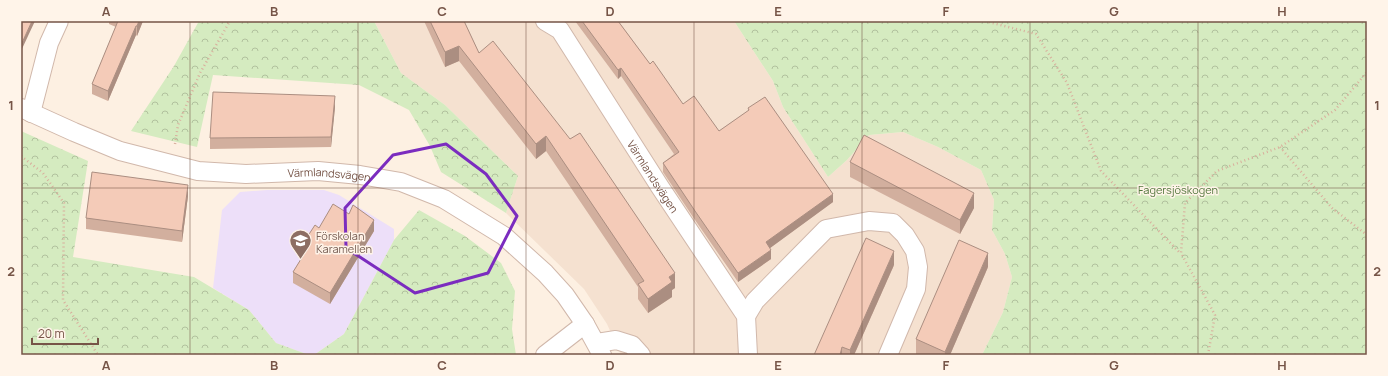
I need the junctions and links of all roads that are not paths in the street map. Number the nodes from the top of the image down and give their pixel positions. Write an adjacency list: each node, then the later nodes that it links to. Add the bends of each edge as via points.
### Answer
1 (59, 21): 3 (street, Värmlandsvägen, via 48,43)
2 (545, 21): 4 (street, Värmlandsvägen, via 560,30 660,188)
3 (26, 110): 5 (street, Värmlandsvägen, via 120,151 198,171 246,174 318,171 401,182 444,199 504,236 565,295)
4 (746, 316): 9 (street); 10 (street, via 755,301 826,230 869,221 893,223 905,235 915,251 918,267 916,289)
5 (586, 324): 6 (street, Värmlandsvägen); 7 (street)
6 (599, 349): 8 (street, Värmlandsvägen, via 616,340 632,345)
7 (545, 355)
8 (641, 355)
9 (748, 355)
10 (888, 355)

